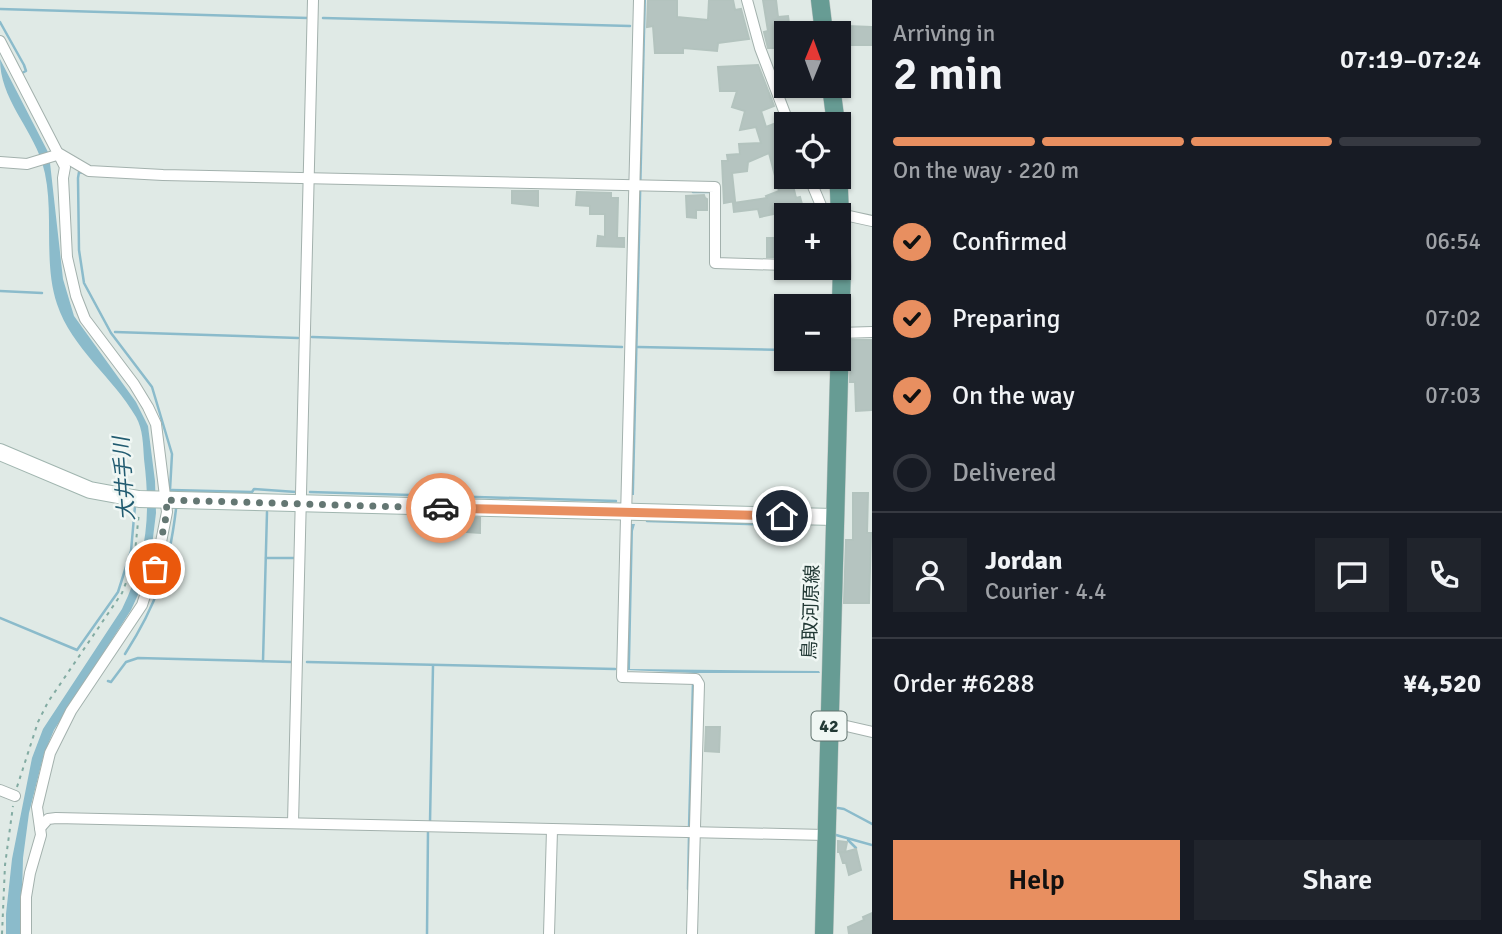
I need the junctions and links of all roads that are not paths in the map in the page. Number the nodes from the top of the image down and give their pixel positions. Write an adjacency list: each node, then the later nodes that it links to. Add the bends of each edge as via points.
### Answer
1 (313, 0): 10 (street)
2 (639, 0): 11 (street)
3 (747, 0): 7 (street)
4 (820, 0): 5 (main road)
5 (823, 21)
6 (0, 41): 8 (street)
7 (784, 112)
8 (60, 154): 9 (street, via 27,164); 10 (street, via 89,171); 19 (street, via 65,167 67,257 76,296 85,319 148,407 159,438)
9 (0, 162)
10 (309, 178): 11 (street); 20 (street)
11 (633, 186): 14 (street, via 715,187 715,263); 21 (street)
12 (851, 218): 13 (street)
13 (872, 221)
14 (774, 265)
15 (872, 332): 16 (street)
16 (851, 333)
17 (838, 371): 22 (main road, 鳥取河原線 / 42)
18 (0, 452): 19 (main road, via 90,490)
19 (164, 500): 20 (main road); 28 (street, via 167,512 159,552 142,604 71,711 50,753 37,807)
20 (301, 505): 21 (main road); 27 (street)
21 (626, 512): 22 (main road); 30 (street, via 622,677 696,679 699,684)
22 (834, 517): 23 (main road, 鳥取河原線 / 42)
23 (829, 722): 24 (street); 31 (main road, 鳥取河原線 / 42)
24 (872, 732)
25 (0, 790): 26 (street)
26 (15, 796)
27 (293, 824): 28 (street, via 56,818); 29 (street)
28 (40, 828): 32 (street, via 26,897)
29 (552, 830): 30 (street); 33 (street)
30 (695, 832): 31 (street); 34 (street)
31 (825, 835): 35 (main road, 鳥取河原線 / 42)
32 (26, 934)
33 (549, 934)
34 (692, 934)
35 (824, 934)

